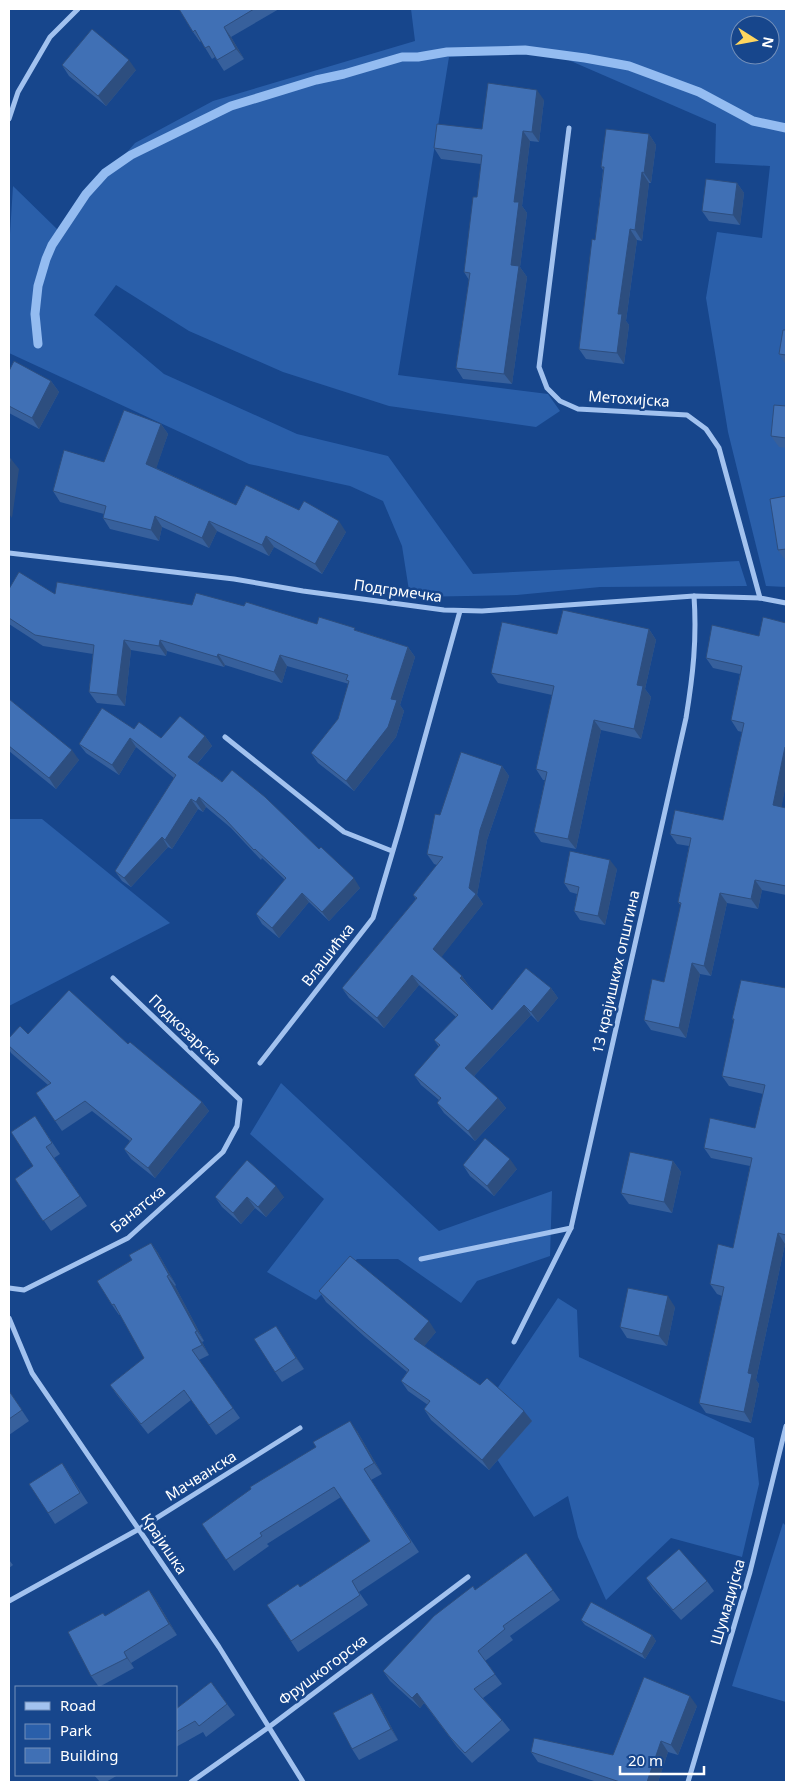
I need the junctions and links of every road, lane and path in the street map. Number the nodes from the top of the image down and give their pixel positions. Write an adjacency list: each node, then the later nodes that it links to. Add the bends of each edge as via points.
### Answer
1 (78, 9): 2 (street, via 50,37 18,92)
2 (9, 119)
3 (569, 128): 6 (street, Метохијска, via 539,367 547,388 560,400 578,409 687,416 706,429 719,448)
4 (9, 553): 8 (street, Подгрмечка, via 234,579)
5 (694, 596): 6 (street, Подгрмечка); 8 (street, Подгрмечка); 14 (street, 13 крајишких општина, via 694,668 686,718)
6 (760, 598): 7 (street, Подгрмечка)
7 (786, 603)
8 (460, 611): 10 (street, Влашићка)
9 (224, 737): 10 (street, via 344,832)
10 (392, 851): 12 (street, Влашићка, via 373,918)
11 (113, 978): 13 (street, Подкозарска)
12 (260, 1063)
13 (240, 1100): 16 (street, Банатска, via 237,1126 223,1152 128,1238 24,1290)
14 (571, 1228): 15 (street); 18 (street, 13 крајишких општина)
15 (420, 1259)
16 (9, 1288)
17 (9, 1318): 21 (street, Крајишка, via 32,1373)
18 (514, 1342)
19 (786, 1426): 27 (street, Шумадијска, via 750,1572)
20 (300, 1428): 21 (street, Мачванска)
21 (139, 1529): 23 (street, Мачванска); 24 (street, Крајишка)
22 (468, 1577): 24 (street, Фрушкогорска)
23 (9, 1601)
24 (269, 1727): 25 (street, Фрушкогорска); 26 (street, Крајишка)
25 (191, 1782)
26 (303, 1782)
27 (688, 1782)

